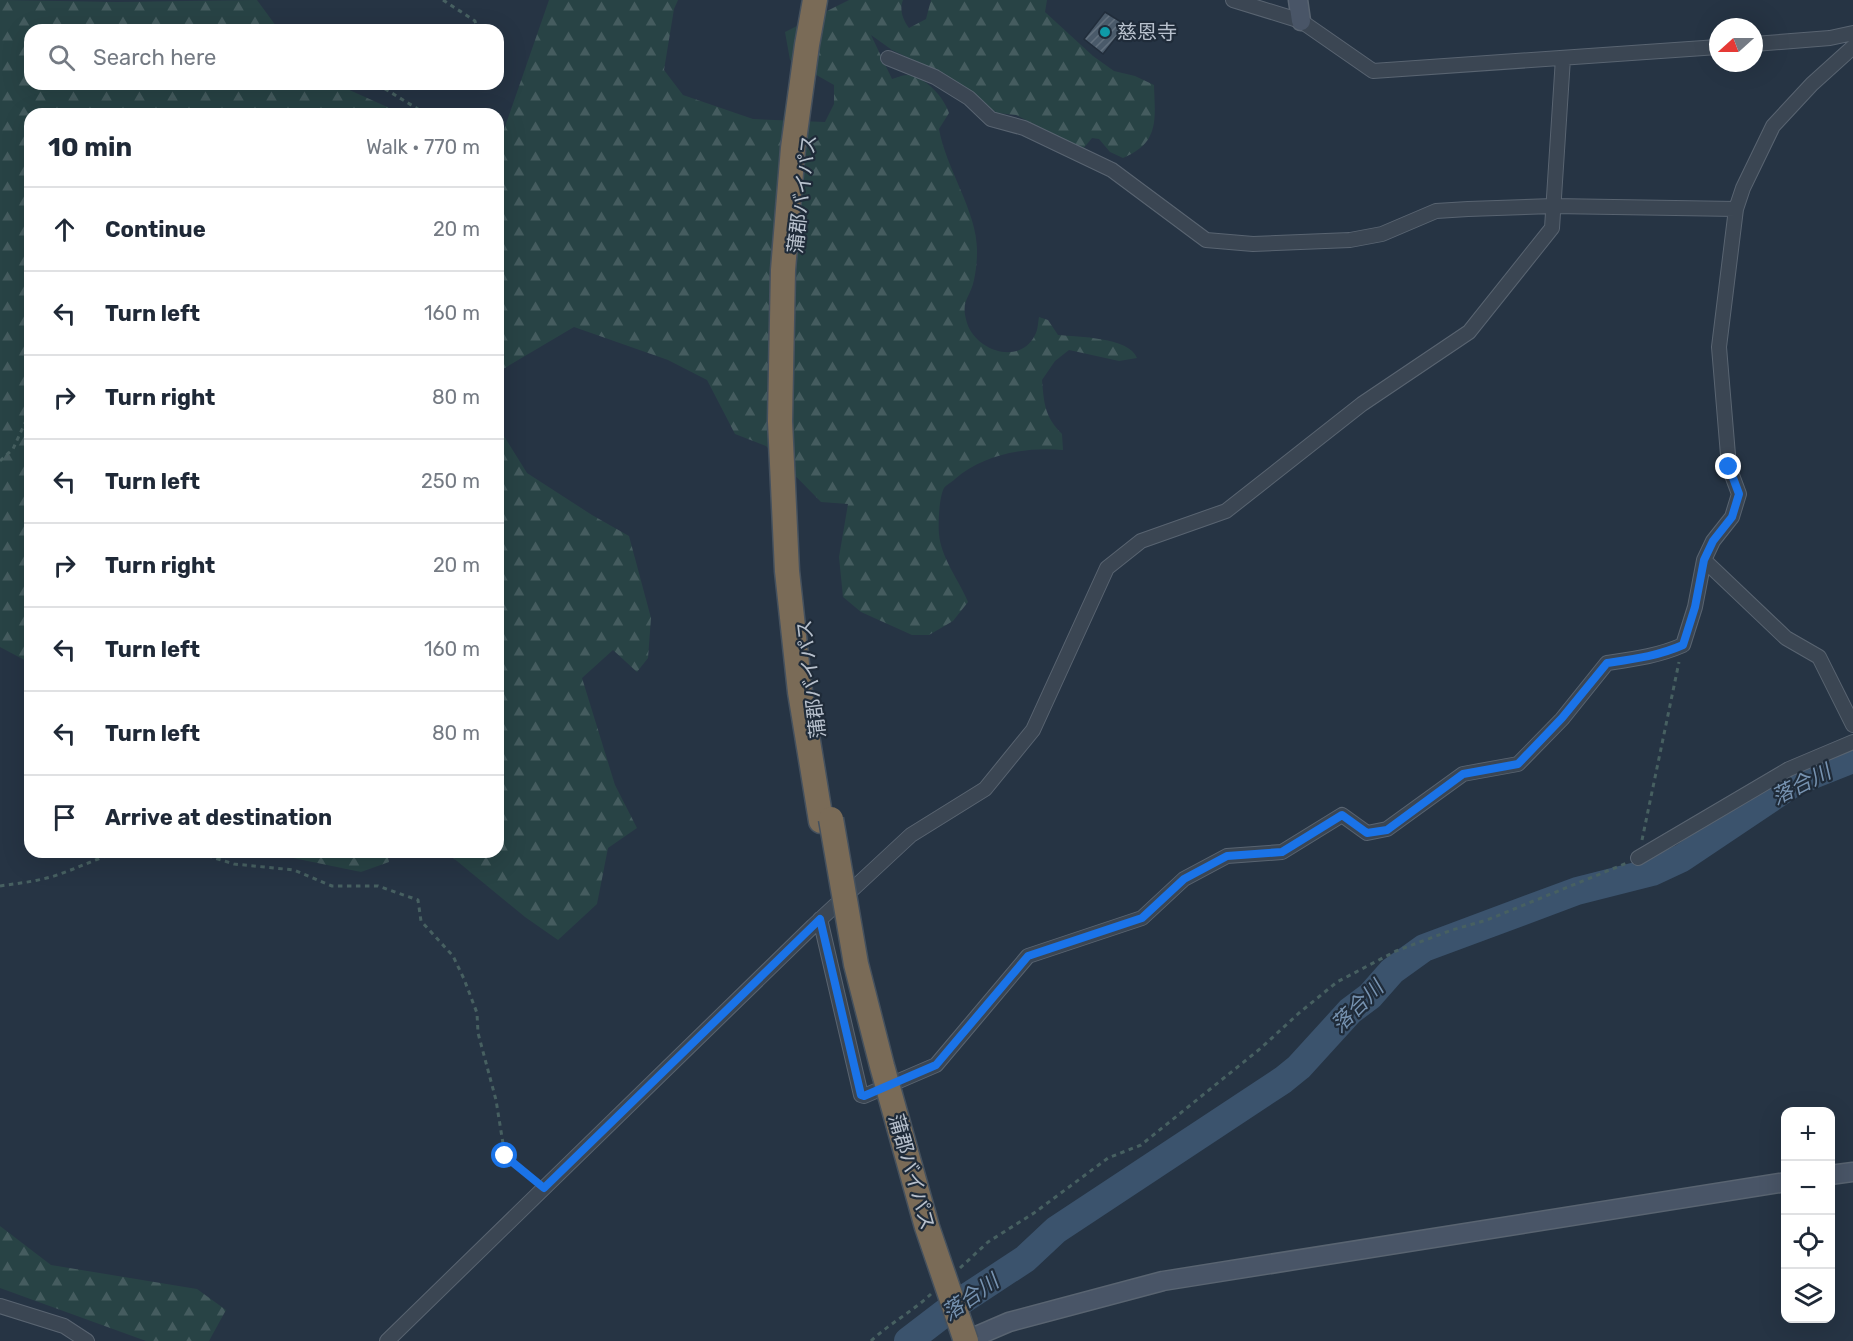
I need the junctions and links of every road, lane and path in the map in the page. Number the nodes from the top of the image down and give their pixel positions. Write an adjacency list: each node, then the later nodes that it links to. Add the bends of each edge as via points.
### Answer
1 (443, 0): 6 (path)
2 (1233, 0): 5 (street)
3 (1298, 0): 5 (street)
4 (820, 1): 23 (highway, 蒲郡バイパス, via 794,267 791,417 798,571); 23 (highway, 蒲郡バイパス, via 807,45 793,148 783,270 780,421 787,571 797,670)
5 (1301, 21): 12 (street, via 1373,71)
6 (476, 24)
7 (1853, 33): 8 (street)
8 (1763, 43)
9 (1853, 47): 16 (street, via 1773,126)
10 (1709, 48): 12 (street)
11 (888, 58): 15 (street, via 935,77 969,98 991,119 1024,128 1112,170 1206,240 1253,244 1350,240 1382,234 1436,212)
12 (1563, 58): 15 (street)
13 (387, 90): 14 (path)
14 (416, 108)
15 (1553, 206): 16 (street); 28 (street, via 1552,228 1468,332 1362,404 1226,511 1141,541 1107,568 1033,730 999,772 985,789 911,835)
16 (1736, 209): 19 (street, via 1719,347 1729,467 1739,494 1732,517)
17 (24, 425): 18 (path, via 13,449)
18 (0, 461)
19 (1704, 560): 20 (street); 21 (street, via 1786,638 1819,657)
20 (1683, 645): 26 (path); 28 (street, via 1664,653 1607,663 1518,764 1463,774 1387,830 1367,833 1342,815 1282,852 1227,856 1184,879 1142,918 1028,956 936,1065 864,1096)
21 (1853, 725)
22 (1853, 742): 26 (street, via 1789,769)
23 (826, 820): 39 (highway, 蒲郡バイパス, via 847,967 872,1069); 40 (highway, 蒲郡バイパス, bridge, via 882,1066 927,1227)
24 (97, 858): 27 (path, via 60,874)
25 (215, 858): 32 (path, via 234,864 294,870 332,886 378,886 417,900 421,921 453,956 477,1013 505,1156)
26 (1638, 858): 33 (path, via 1487,920 1396,951 1337,982 1141,1145 1108,1158 988,1242)
27 (0, 886)
28 (820, 919): 32 (street)
29 (1853, 1172): 30 (street)
30 (1835, 1174)
31 (1781, 1183): 40 (street, via 1163,1281 1009,1322)
32 (544, 1188): 37 (street)
33 (956, 1272)
34 (932, 1294): 38 (path)
35 (0, 1306): 36 (street, via 64,1326)
36 (87, 1341)
37 (387, 1341)
38 (871, 1341)
39 (954, 1341)
40 (966, 1341)

